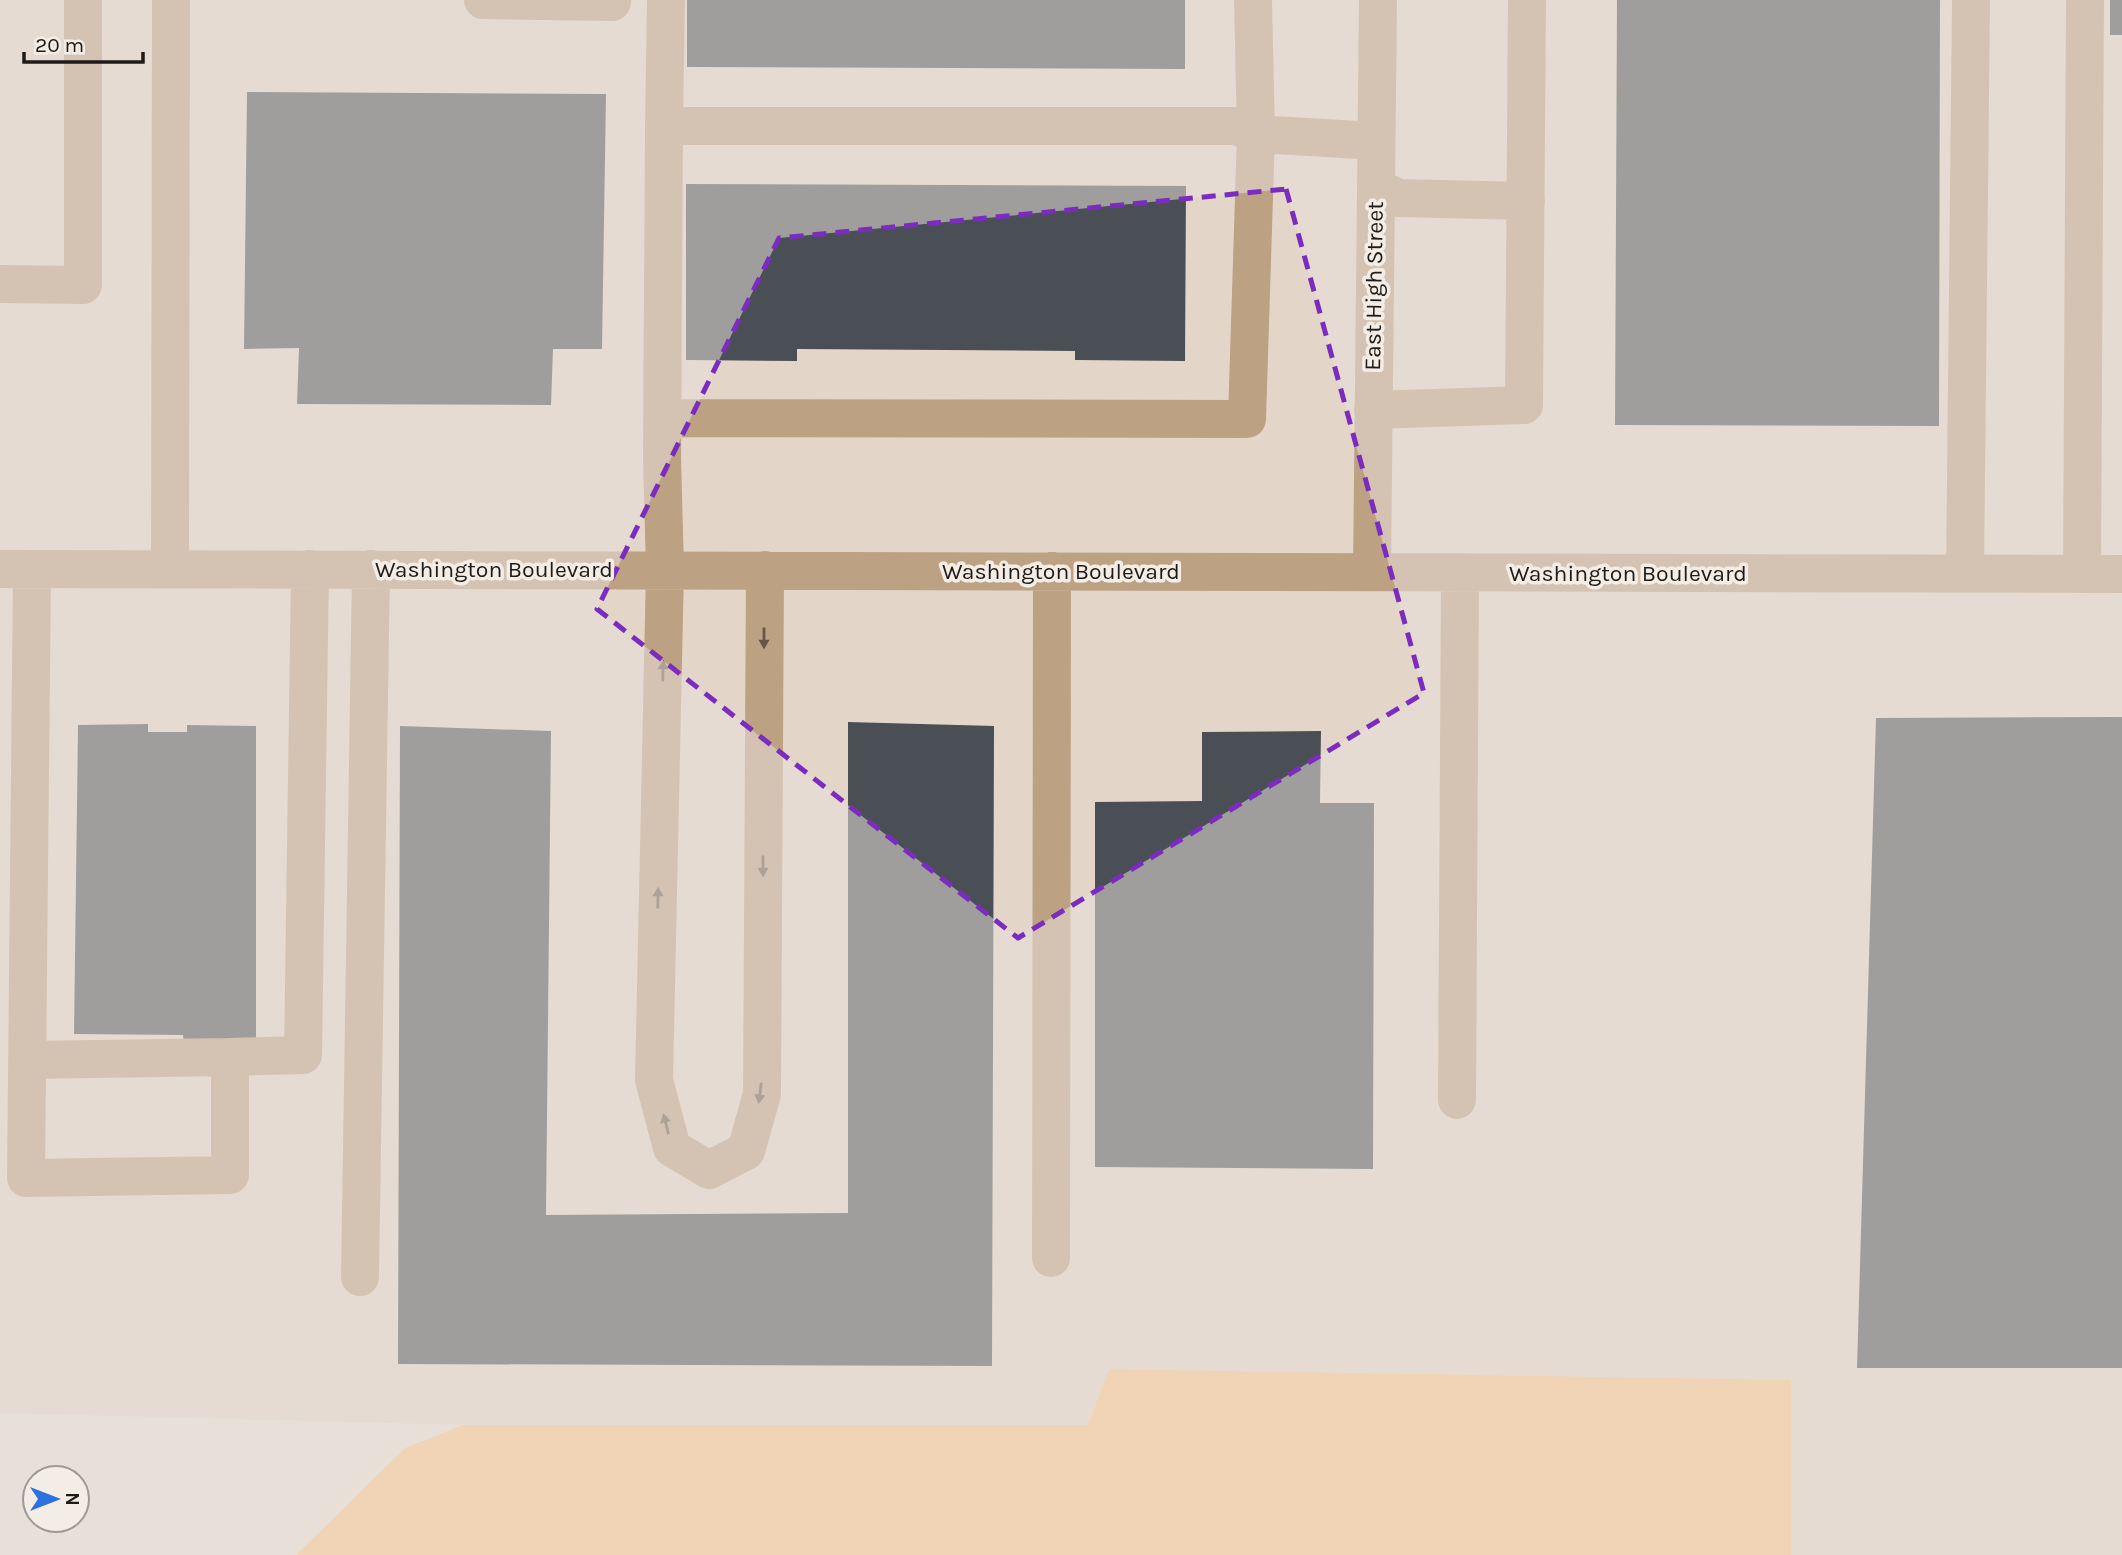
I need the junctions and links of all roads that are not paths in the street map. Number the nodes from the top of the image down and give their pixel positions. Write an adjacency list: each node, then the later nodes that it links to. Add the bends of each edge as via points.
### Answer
1 (83, 0): 16 (street, via 83,285)
2 (171, 0): 20 (street)
3 (483, 0): 4 (street)
4 (612, 0)
5 (666, 0): 11 (street)
6 (1253, 0): 12 (street)
7 (1378, 0): 13 (street, East High Street)
8 (1527, 0): 15 (street)
9 (1971, 0): 28 (street)
10 (2085, 0): 29 (street)
11 (664, 126): 12 (street, via 1235,126); 18 (street)
12 (1256, 134): 13 (street); 18 (street, via 1247,419)
13 (1376, 141): 14 (street, East High Street)
14 (1376, 187): 15 (street, via 1398,198); 17 (street, East High Street)
15 (1525, 201): 17 (street, via 1524,405)
16 (0, 284)
17 (1373, 410): 26 (street, East High Street)
18 (662, 418): 23 (street)
19 (16, 569): 20 (street, Washington Boulevard); 32 (street)
20 (170, 569): 21 (street, Washington Boulevard)
21 (310, 569): 22 (street, Washington Boulevard); 31 (street, via 303,1055)
22 (371, 569): 23 (street, Washington Boulevard); 35 (street)
23 (665, 569): 24 (street, Washington Boulevard); 24 (street, one-way to 23, via 762,1094 746,1151 709,1170 672,1148 654,1080)
24 (765, 570): 25 (street, Washington Boulevard)
25 (1052, 571): 26 (street, Washington Boulevard); 34 (street)
26 (1371, 572): 27 (street, Washington Boulevard)
27 (1460, 573): 28 (street, Washington Boulevard); 33 (street)
28 (1965, 574): 29 (street, Washington Boulevard)
29 (2082, 574): 30 (street, Washington Boulevard)
30 (2122, 574)
31 (230, 1057): 32 (street); 32 (street, via 230,1175 26,1178)
32 (27, 1060)
33 (1457, 1100)
34 (1051, 1258)
35 (360, 1277)

